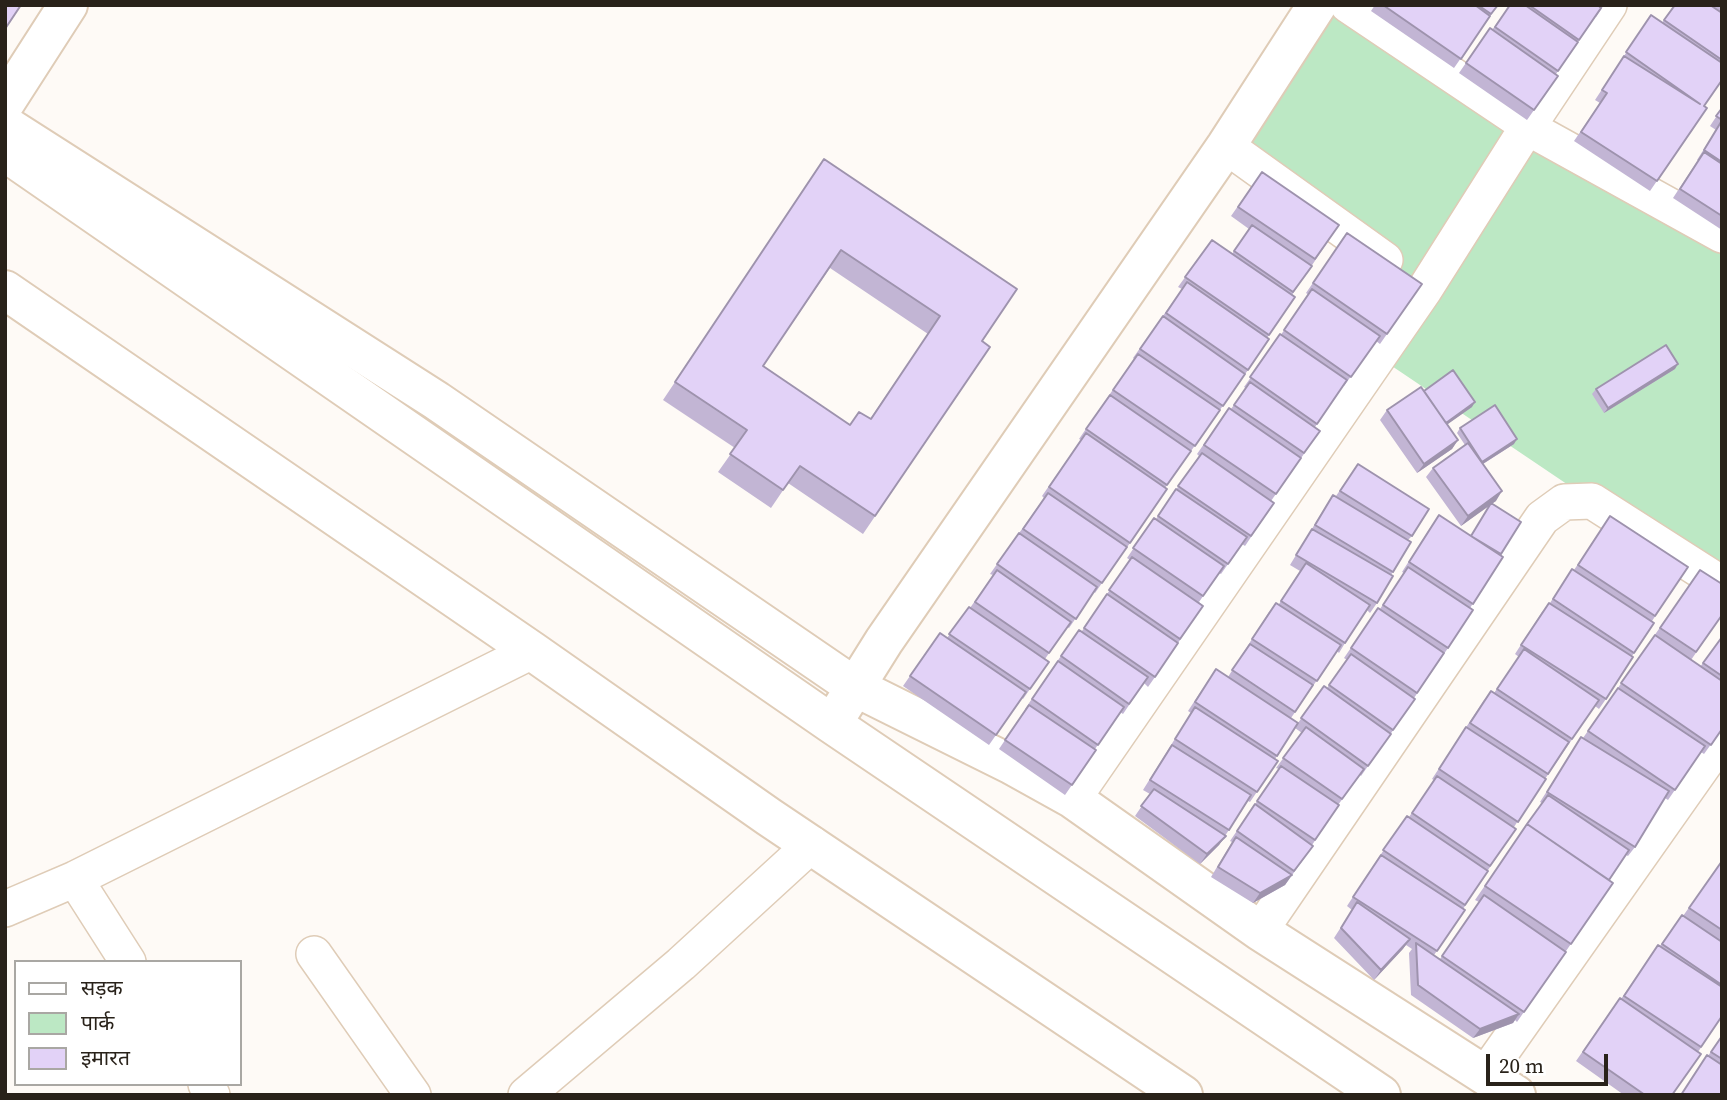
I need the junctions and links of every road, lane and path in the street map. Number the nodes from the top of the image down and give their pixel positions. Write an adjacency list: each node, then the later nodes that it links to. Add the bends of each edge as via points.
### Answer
1 (68, 5): 5 (main road)
2 (1317, 5): 8 (main road)
3 (1348, 5): 7 (street)
4 (1609, 5): 7 (street)
5 (5, 103)
6 (5, 125): 15 (main road, via 437,401)
7 (1529, 126): 10 (street); 11 (street)
8 (1226, 146): 11 (street); 15 (main road)
9 (5, 152): 16 (main road)
10 (1722, 235)
11 (1425, 289): 18 (street)
12 (5, 290): 14 (main road)
13 (1722, 584): 22 (street, via 1592,501 1564,502 1542,518)
14 (532, 651): 19 (main road); 20 (street)
15 (855, 687): 16 (main road); 18 (main road)
16 (832, 724): 29 (main road)
17 (1722, 739): 25 (street)
18 (1073, 799): 22 (main road)
19 (812, 844): 27 (street, via 681,964); 28 (main road)
20 (75, 879): 21 (street); 24 (street)
21 (5, 909)
22 (1261, 931): 25 (main road)
23 (314, 954): 26 (street)
24 (127, 960)
25 (1501, 1085)
26 (412, 1095)
27 (526, 1095)
28 (1183, 1095)
29 (1381, 1095)

